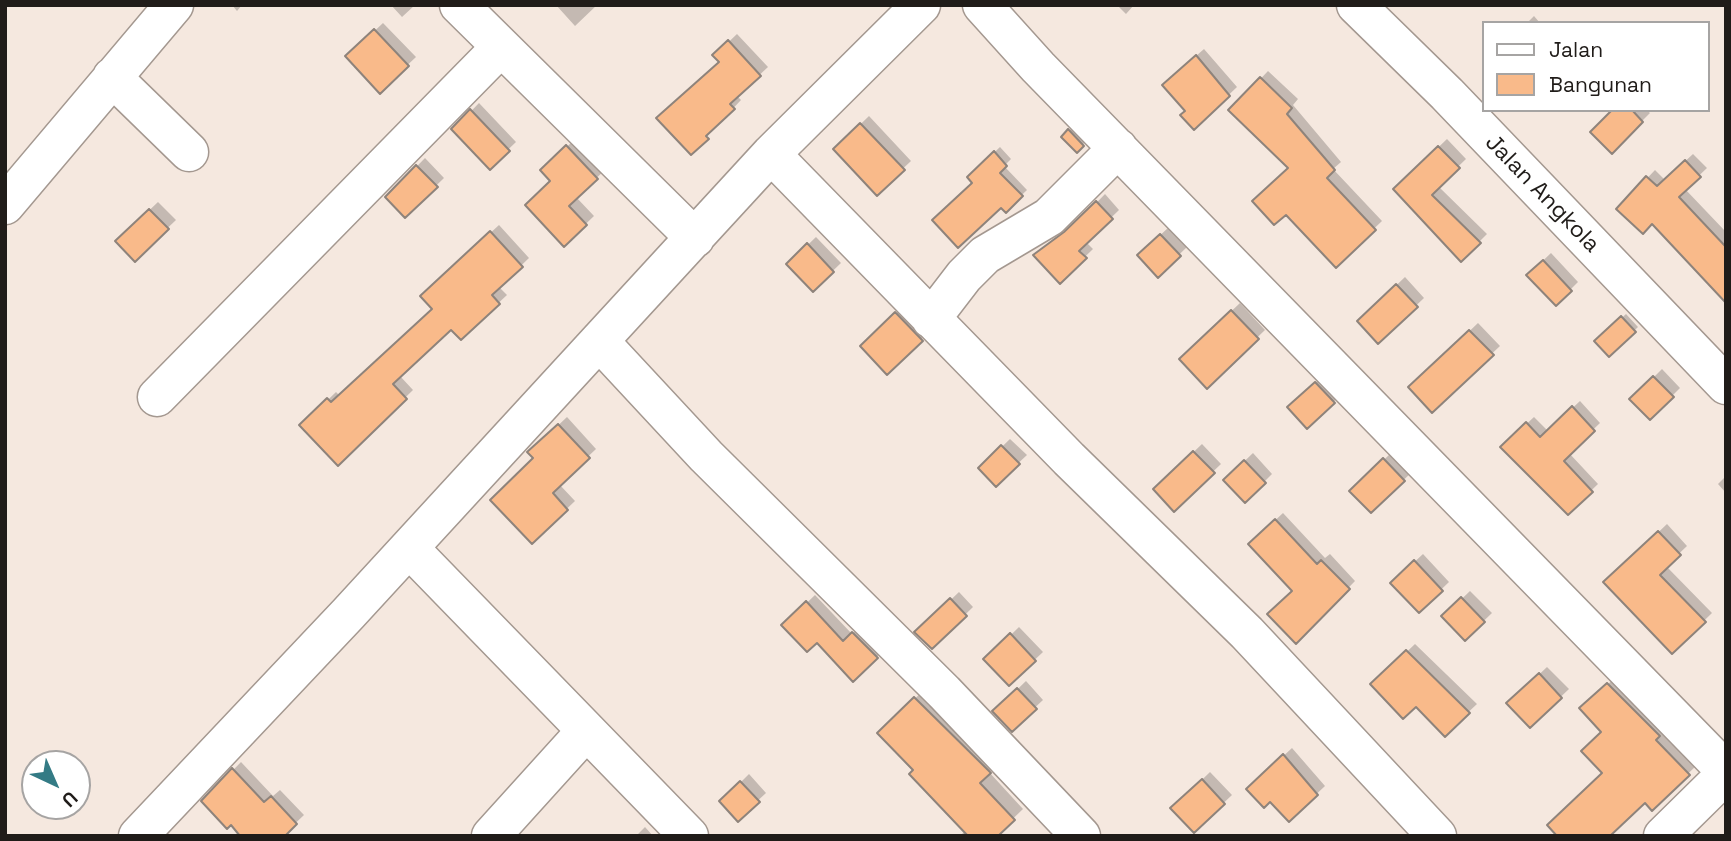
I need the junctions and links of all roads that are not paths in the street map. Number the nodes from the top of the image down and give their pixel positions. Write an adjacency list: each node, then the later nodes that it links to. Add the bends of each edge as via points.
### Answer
1 (174, 5): 7 (street)
2 (459, 5): 6 (street)
3 (920, 5): 10 (street)
4 (982, 5): 8 (street)
5 (1356, 5): 15 (street, Jalan Angkola)
6 (501, 47): 12 (street); 16 (street)
7 (112, 77): 9 (street); 11 (street)
8 (1118, 148): 13 (street, via 1049,218 985,255); 19 (street)
9 (189, 152)
10 (772, 154): 12 (street); 13 (street)
11 (5, 205)
12 (695, 238): 14 (street)
13 (931, 319): 24 (street, via 1247,633)
14 (600, 342): 17 (street); 23 (street, via 706,456 944,692)
15 (1726, 385)
16 (157, 397)
17 (409, 548): 18 (street); 20 (street)
18 (586, 731): 21 (street); 22 (street)
19 (1726, 772): 25 (street)
20 (138, 836)
21 (491, 836)
22 (689, 836)
23 (1081, 836)
24 (1437, 836)
25 (1663, 836)

